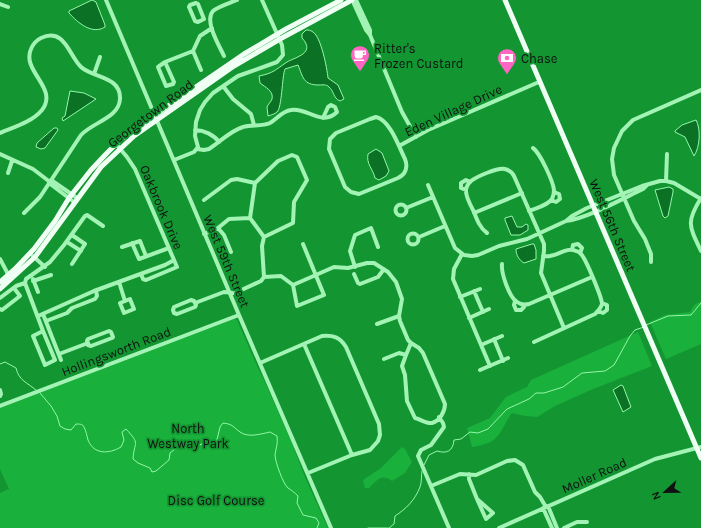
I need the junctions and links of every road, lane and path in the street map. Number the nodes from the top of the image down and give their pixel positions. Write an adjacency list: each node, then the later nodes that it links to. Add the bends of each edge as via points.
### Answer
1 (106, 0): 22 (street, West 59th Street)
2 (262, 0): 12 (street)
3 (341, 0): 12 (main road, Georgetown Road)
4 (354, 0): 12 (main road, Georgetown Road); 27 (street, via 370,30 402,112)
5 (505, 0): 19 (main road, West 56th Street)
6 (233, 1): 10 (street, via 216,10)
7 (0, 4): 8 (street)
8 (8, 7)
9 (204, 19): 9 (street, via 198,4 190,5 196,22); 10 (street)
10 (210, 20): 11 (street)
11 (212, 28): 13 (street, via 201,34); 14 (street)
12 (279, 37): 20 (street, via 283,51 278,61 243,74); 22 (main road, Georgetown Road, via 230,63)
13 (193, 51): 16 (street); 17 (street)
14 (224, 56)
15 (100, 57): 18 (street)
16 (165, 62): 16 (street, via 158,67 167,86 174,82)
17 (201, 70)
18 (94, 74): 26 (street, via 80,67 60,39 49,36 39,39 32,46 29,59 45,90 45,106 31,119); 39 (street, via 109,80 117,87 120,96 118,107 112,114 83,133)
19 (539, 82): 27 (street, Eden Village Drive); 54 (main road, West 56th Street)
20 (223, 86): 24 (street, via 233,99 251,114); 25 (street, via 211,94 203,104)
21 (701, 90): 45 (street, via 640,116 623,129 615,142 612,159 614,174)
22 (156, 117): 29 (main road, Georgetown Road); 35 (street, West 59th Street)
23 (323, 118): 24 (street, via 292,110 283,113 269,124)
24 (254, 125): 28 (street, via 239,129)
25 (195, 130): 28 (street, via 213,136); 32 (street)
26 (0, 133)
27 (416, 137): 30 (street, Eden Village Drive)
28 (219, 142): 32 (street, via 206,150)
29 (118, 146): 46 (main road, Georgetown Road, via 94,166); 50 (main road, Georgetown Road); 73 (street, Oakbrook Drive, via 135,169)
30 (399, 146): 30 (street, Eden Village Drive, via 385,122 379,118 370,118 336,133 331,138 329,147 346,189 362,193 403,175 407,163)
31 (533, 148): 43 (street, via 540,156)
32 (197, 149): 35 (street)
33 (0, 154): 36 (street)
34 (667, 154): 38 (street)
35 (174, 160): 63 (street, West 59th Street)
36 (12, 161): 37 (street); 39 (street, via 33,169)
37 (8, 173)
38 (666, 181): 42 (street); 49 (street)
39 (50, 182): 46 (street); 56 (street)
40 (255, 184): 51 (street, via 238,179 231,180); 58 (street); 66 (street, via 279,161 292,155 297,157 307,180 294,202 293,223)
41 (428, 185): 47 (street)
42 (647, 185): 45 (street); 48 (street)
43 (554, 192): 52 (street); 52 (street, via 559,194 560,200)
44 (522, 193): 55 (street); 57 (street); 57 (street, via 511,172 498,169 468,186)
45 (622, 194): 48 (street); 54 (street)
46 (70, 196): 50 (street); 77 (main road, Georgetown Road, via 55,221)
47 (433, 197): 53 (street); 60 (street)
48 (624, 198): 54 (street); 86 (street, via 645,238)
49 (701, 199): 75 (street, via 690,223)
50 (76, 200): 83 (main road, Georgetown Road)
51 (204, 200)
52 (551, 200): 55 (street)
53 (406, 208)
54 (594, 209): 64 (street, via 572,216); 153 (main road, West 56th Street)
55 (529, 211): 64 (street)
56 (24, 213)
57 (474, 213): 62 (street, via 481,228)
58 (250, 218): 61 (street, via 229,219); 66 (street)
59 (103, 226): 65 (street, via 85,215)
60 (445, 226): 67 (street); 80 (street, via 455,248)
61 (218, 228): 63 (street); 78 (street)
62 (487, 233)
63 (204, 234): 112 (street, West 59th Street)
64 (539, 234): 80 (street, via 499,246 477,256); 82 (street, via 544,246)
65 (72, 235): 68 (street); 76 (street, via 85,244)
66 (264, 237): 98 (street)
67 (419, 238)
68 (67, 242): 76 (street); 89 (street)
69 (132, 243): 71 (street); 81 (street, via 137,258); 81 (street, via 141,241)
70 (303, 244): 97 (street)
71 (122, 247)
72 (378, 247): 90 (street, via 371,228 355,235 350,251)
73 (169, 248): 81 (street); 85 (street, Oakbrook Drive)
74 (572, 250): 79 (street); 79 (street, via 573,245 578,244 582,248); 82 (street, via 552,257)
75 (701, 250)
76 (81, 251): 87 (street)
77 (30, 252): 83 (street); 92 (main road, Georgetown Road)
78 (231, 252)
79 (580, 253): 99 (street)
80 (462, 254): 114 (street, via 452,275)
81 (146, 256)
82 (543, 256): 113 (street, via 541,273)
83 (34, 257): 89 (street); 100 (main road, Georgetown Road)
84 (0, 258): 92 (street)
85 (174, 260): 93 (street); 93 (street, via 177,268 146,280)
86 (652, 262)
87 (72, 264)
88 (502, 264): 118 (street, via 503,274 512,296)
89 (45, 267): 95 (street)
90 (355, 267): 91 (street, via 372,263); 97 (street, via 334,267)
91 (384, 269): 94 (street, via 378,277 360,284); 127 (street, via 394,278 401,295)
92 (8, 274): 100 (street); 102 (main road, Georgetown Road)
93 (141, 274): 103 (street)
94 (354, 274)
95 (31, 275): 101 (street); 104 (street)
96 (52, 275): 101 (street)
97 (316, 275): 105 (street); 105 (street, via 324,295 297,306)
98 (264, 277): 105 (street, via 282,276); 112 (street, via 261,281 235,293)
99 (592, 277): 113 (street); 119 (street)
100 (11, 280): 107 (main road, Georgetown Road)
101 (34, 281): 111 (street)
102 (0, 282)
103 (118, 282): 109 (street); 116 (street)
104 (25, 283): 106 (street); 126 (street)
105 (293, 285)
106 (14, 288): 115 (street); 120 (street, via 20,296)
107 (0, 289)
108 (480, 289): 110 (street)
109 (96, 291): 124 (street); 129 (street, via 95,299)
110 (474, 291): 114 (street); 123 (street)
111 (38, 292)
112 (229, 292): 117 (street); 125 (street, West 59th Street)
113 (550, 295): 118 (street, via 529,304); 131 (street)
114 (460, 297): 128 (street)
115 (0, 298)
116 (125, 301)
117 (195, 303): 117 (street, via 194,307 177,314 173,310 174,307 191,300)
118 (520, 303): 118 (street, via 514,304 514,308 521,310 524,307)
119 (602, 303): 122 (street); 122 (street, via 606,304 607,310 602,313)
120 (0, 309)
121 (489, 309): 123 (street)
122 (598, 311): 131 (street)
123 (483, 312): 128 (street)
124 (44, 314): 126 (street); 129 (street)
125 (239, 315): 146 (street, West 59th Street); 151 (street, Hollingsworth Road)
126 (38, 316): 132 (street)
127 (399, 316): 130 (street); 138 (street, via 400,324)
128 (469, 318): 139 (street)
129 (46, 321): 140 (street)
130 (377, 324)
131 (564, 328): 135 (street)
132 (43, 331): 132 (street, via 33,336 44,365 55,360)
133 (502, 336): 134 (street)
134 (494, 339): 139 (street); 145 (street)
135 (534, 342)
136 (88, 343): 136 (street, via 90,346 113,337 109,331 88,339); 140 (street)
137 (304, 344): 146 (street); 154 (street); 154 (street, via 322,336 331,336 339,338 346,347 379,424 380,435 370,450)
138 (411, 344): 141 (street); 152 (street, via 422,352 443,399 444,410)
139 (481, 345): 147 (street)
140 (59, 354): 144 (street)
141 (406, 355): 143 (street, via 399,353); 152 (street, via 402,366 407,401 413,415 430,423)
142 (508, 358): 145 (street)
143 (384, 359)
144 (61, 360)
145 (503, 361): 147 (street)
146 (260, 363): 156 (street, West 59th Street)
147 (490, 366): 148 (street)
148 (480, 370)
149 (0, 390): 150 (street)
150 (0, 396)
151 (0, 406)
152 (439, 417): 158 (street, via 444,427 431,445 421,450 418,455)
153 (699, 447): 155 (main road, West 56th Street); 160 (street, Moller Road, via 658,458)
154 (352, 455): 156 (street)
155 (701, 458)
156 (308, 473): 162 (street, West 59th Street)
157 (469, 474): 158 (street, via 461,474); 159 (street); 160 (street, via 477,474 511,460 518,461 523,465 535,492)
158 (431, 486): 163 (street)
159 (477, 499): 159 (street, via 493,513 486,519 483,512)
160 (546, 507): 164 (street, Moller Road); 165 (street); 166 (street)
161 (587, 522): 167 (street, via 577,522)
162 (331, 528)
163 (449, 528)
164 (498, 528)
165 (552, 528)
166 (557, 528)
167 (564, 528)

